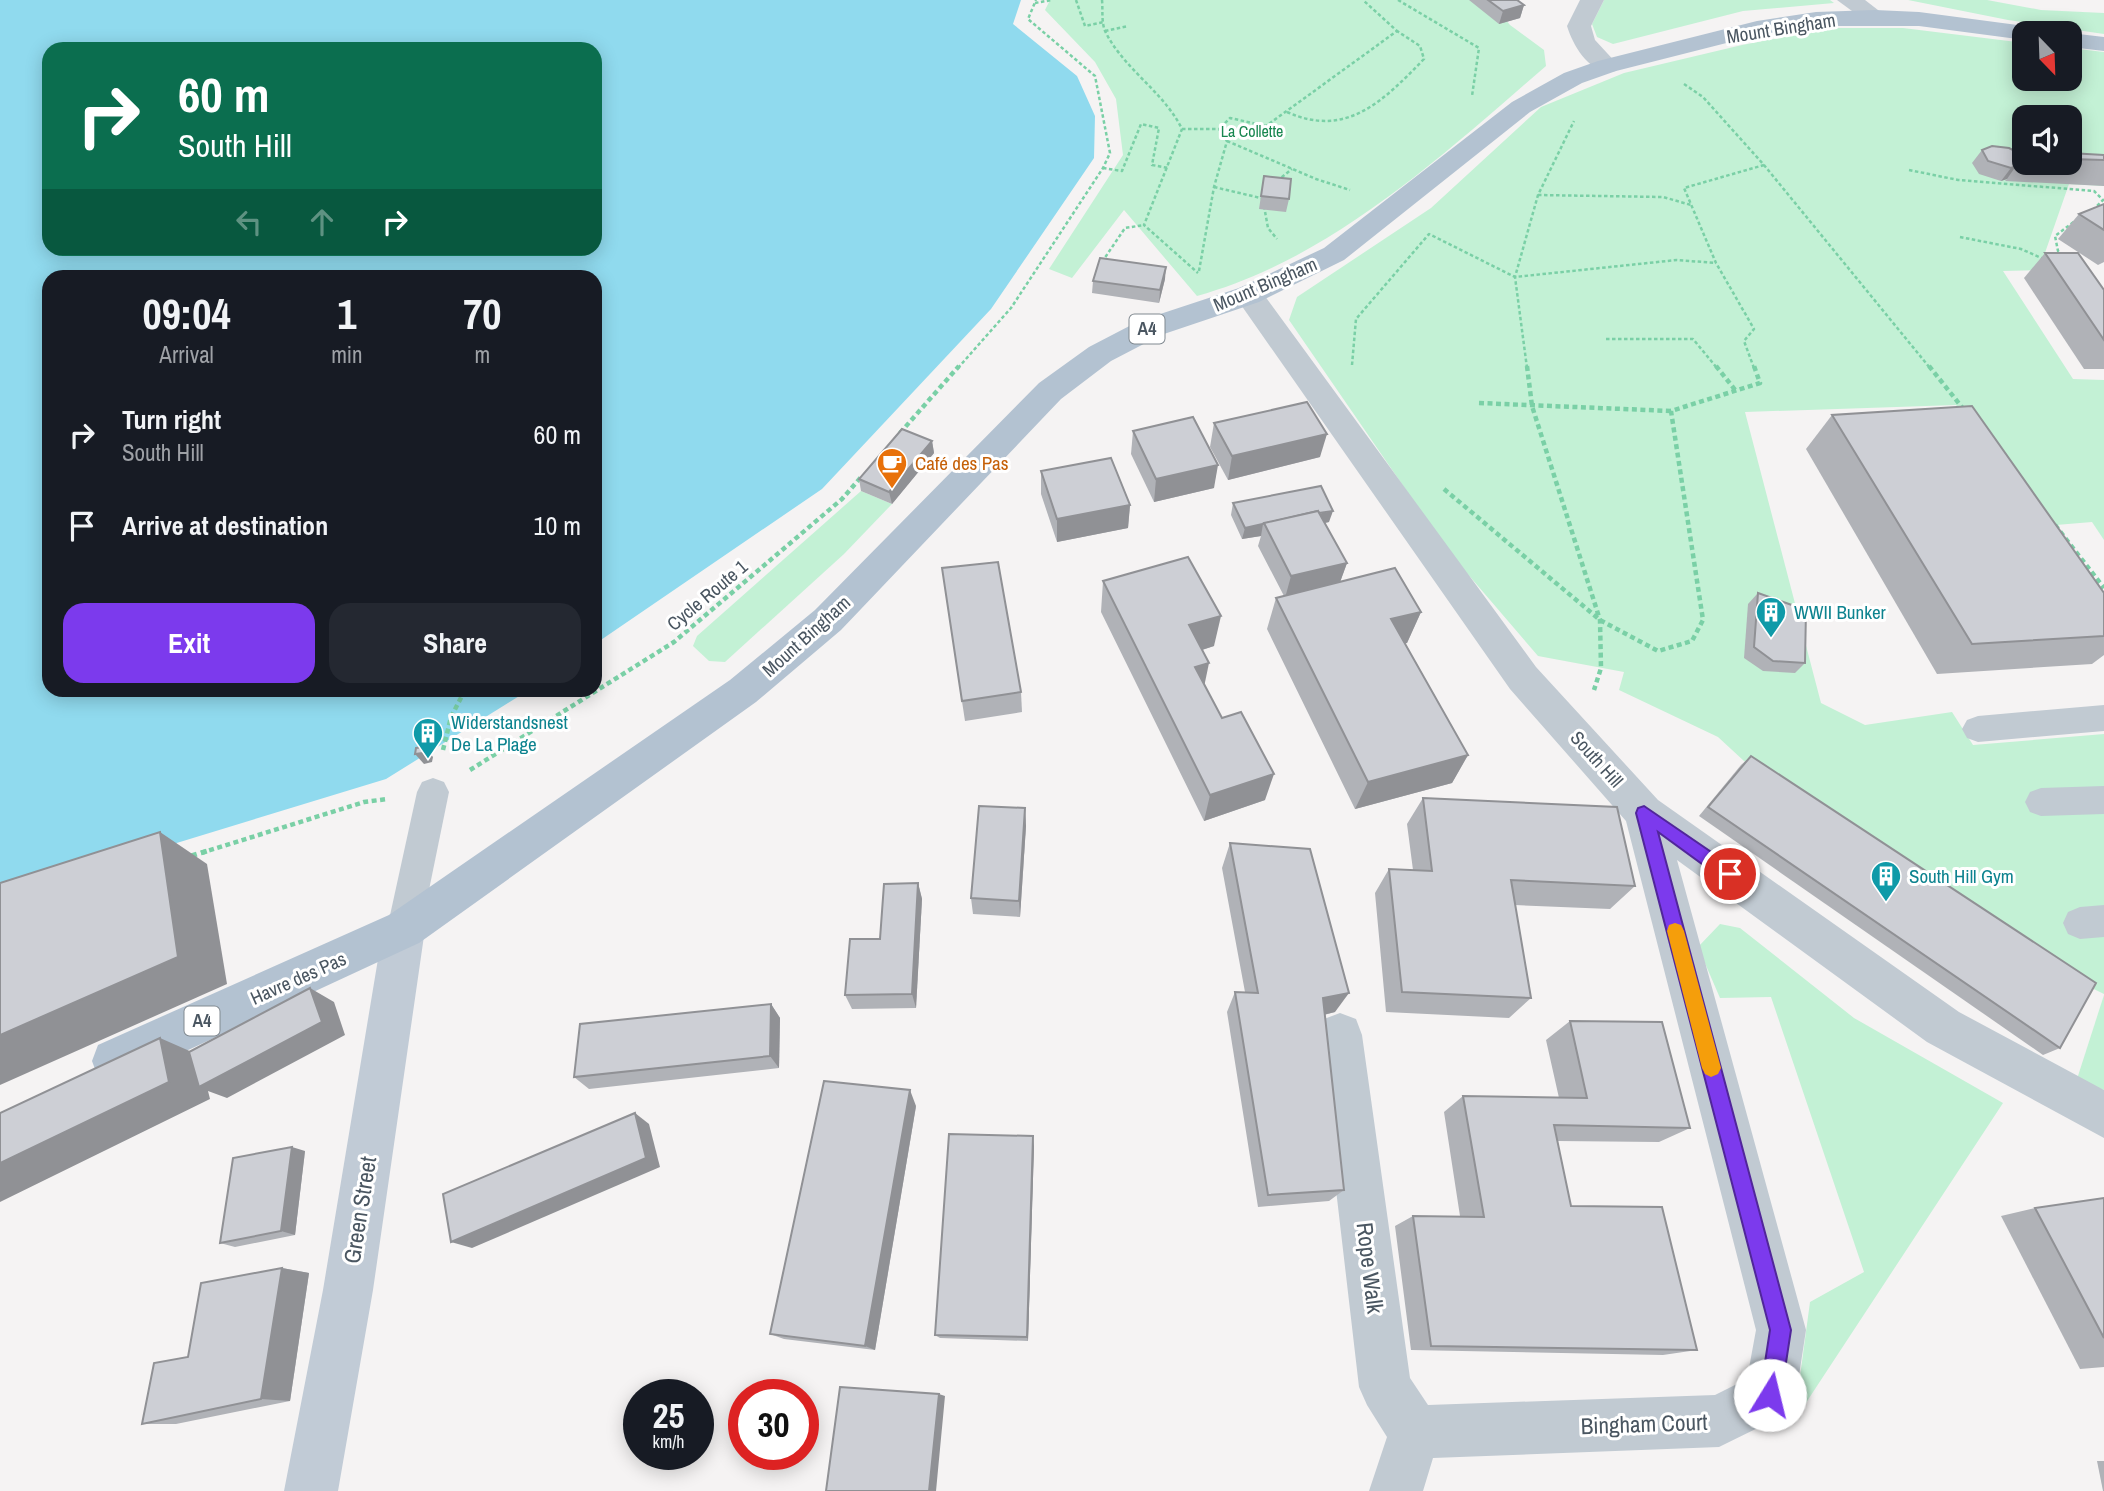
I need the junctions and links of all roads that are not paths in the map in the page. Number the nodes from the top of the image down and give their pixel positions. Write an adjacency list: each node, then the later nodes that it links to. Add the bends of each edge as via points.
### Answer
1 (1592, 0): 7 (street, via 1579,26 1584,42)
2 (1849, 0): 3 (street)
3 (1875, 16): 4 (main road, Mount Bingham / A4); 7 (main road, Mount Bingham / A4, via 1757,28)
4 (2012, 31)
5 (2082, 41): 6 (main road)
6 (2104, 44)
7 (1607, 66): 8 (main road, Mount Bingham / A4, via 1573,78 1521,107 1334,254)
8 (1249, 295): 14 (street, South Hill, via 1522,678); 15 (main road, Mount Bingham / A4, via 1150,328 1100,354 1050,391 828,620 743,691)
9 (2104, 718): 10 (lane)
10 (1978, 729)
11 (433, 792): 15 (lane)
12 (2104, 800): 13 (lane)
13 (2041, 803)
14 (1644, 813): 18 (street, South Hill, via 1943,1027); 19 (street, Bingham Court, via 1780,1330 1770,1395 1719,1421)
15 (404, 929): 17 (main road, Havre des Pas / A4); 20 (main road, Green Street)
16 (1340, 1035): 19 (street, Rope Walk, via 1385,1387)
17 (76, 1079)
18 (2104, 1115)
19 (1415, 1432): 21 (street)
20 (312, 1491)
21 (1396, 1491)

